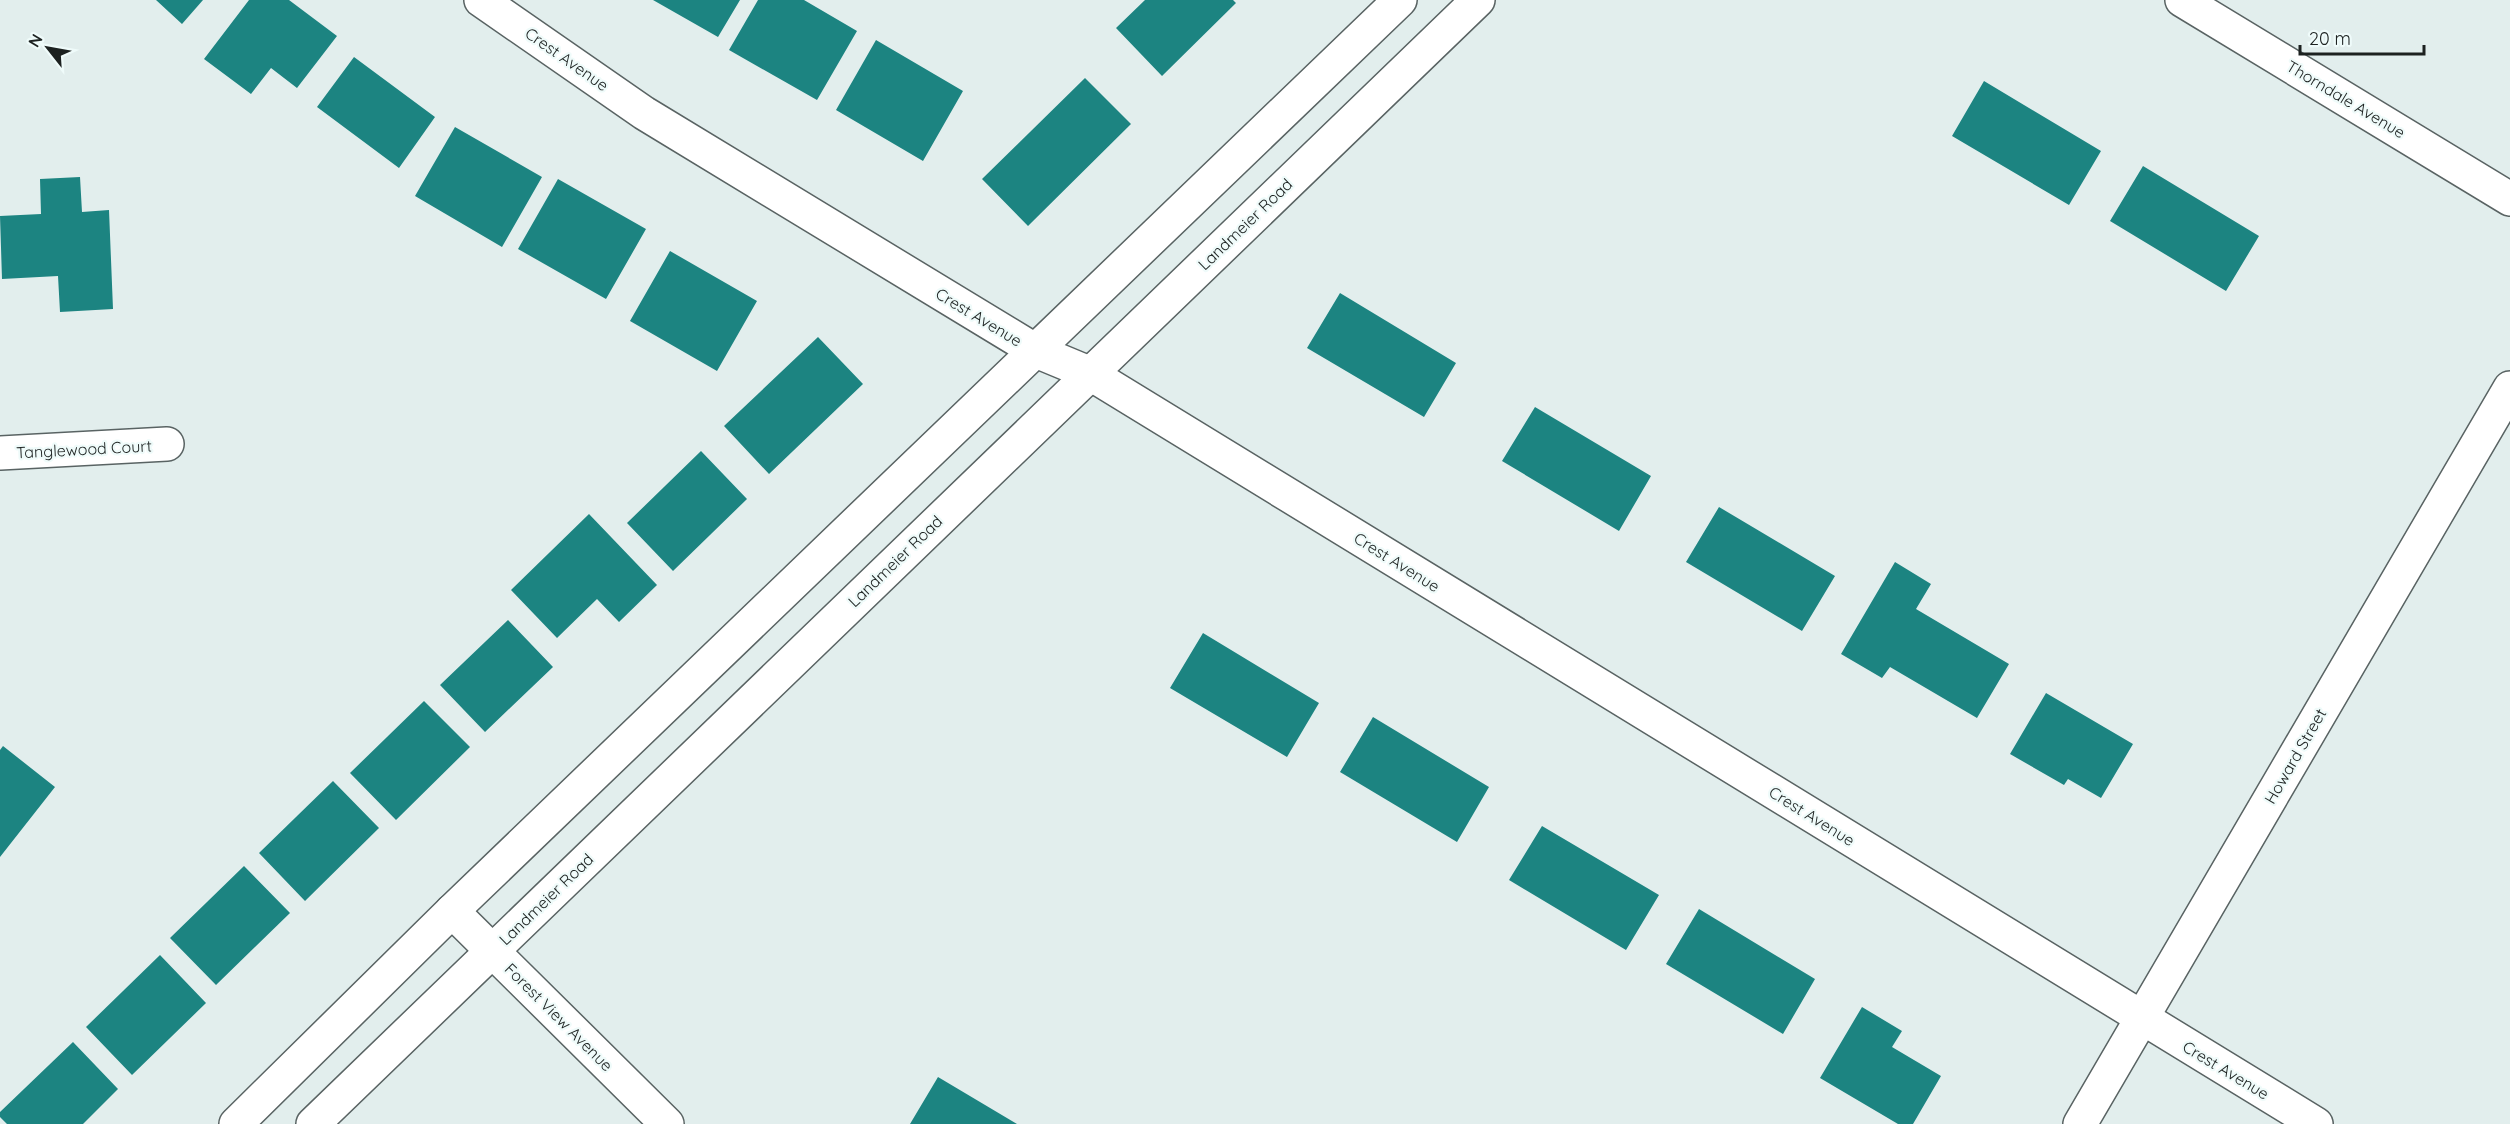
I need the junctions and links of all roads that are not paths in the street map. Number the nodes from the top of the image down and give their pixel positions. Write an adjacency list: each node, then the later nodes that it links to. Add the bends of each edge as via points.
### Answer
1 (481, 0): 6 (street, Crest Avenue, via 644,113)
2 (1400, 0): 6 (street)
3 (1478, 0): 7 (street, Landmeier Road)
4 (2182, 0): 5 (street, Thorndale Avenue)
5 (2510, 199)
6 (1036, 351): 7 (street, Crest Avenue); 11 (street)
7 (1089, 373): 12 (street, Landmeier Road); 13 (street, Crest Avenue)
8 (2510, 388): 13 (street, Howard Street)
9 (167, 444): 10 (street, Tanglewood Court)
10 (0, 453)
11 (452, 911): 12 (street, Forest View Avenue); 14 (street)
12 (492, 951): 15 (street, Landmeier Road); 16 (street, Forest View Avenue)
13 (2142, 1018): 17 (street, Howard Street); 18 (street, Crest Avenue)
14 (236, 1124)
15 (313, 1124)
16 (667, 1124)
17 (2080, 1124)
18 (2316, 1124)

